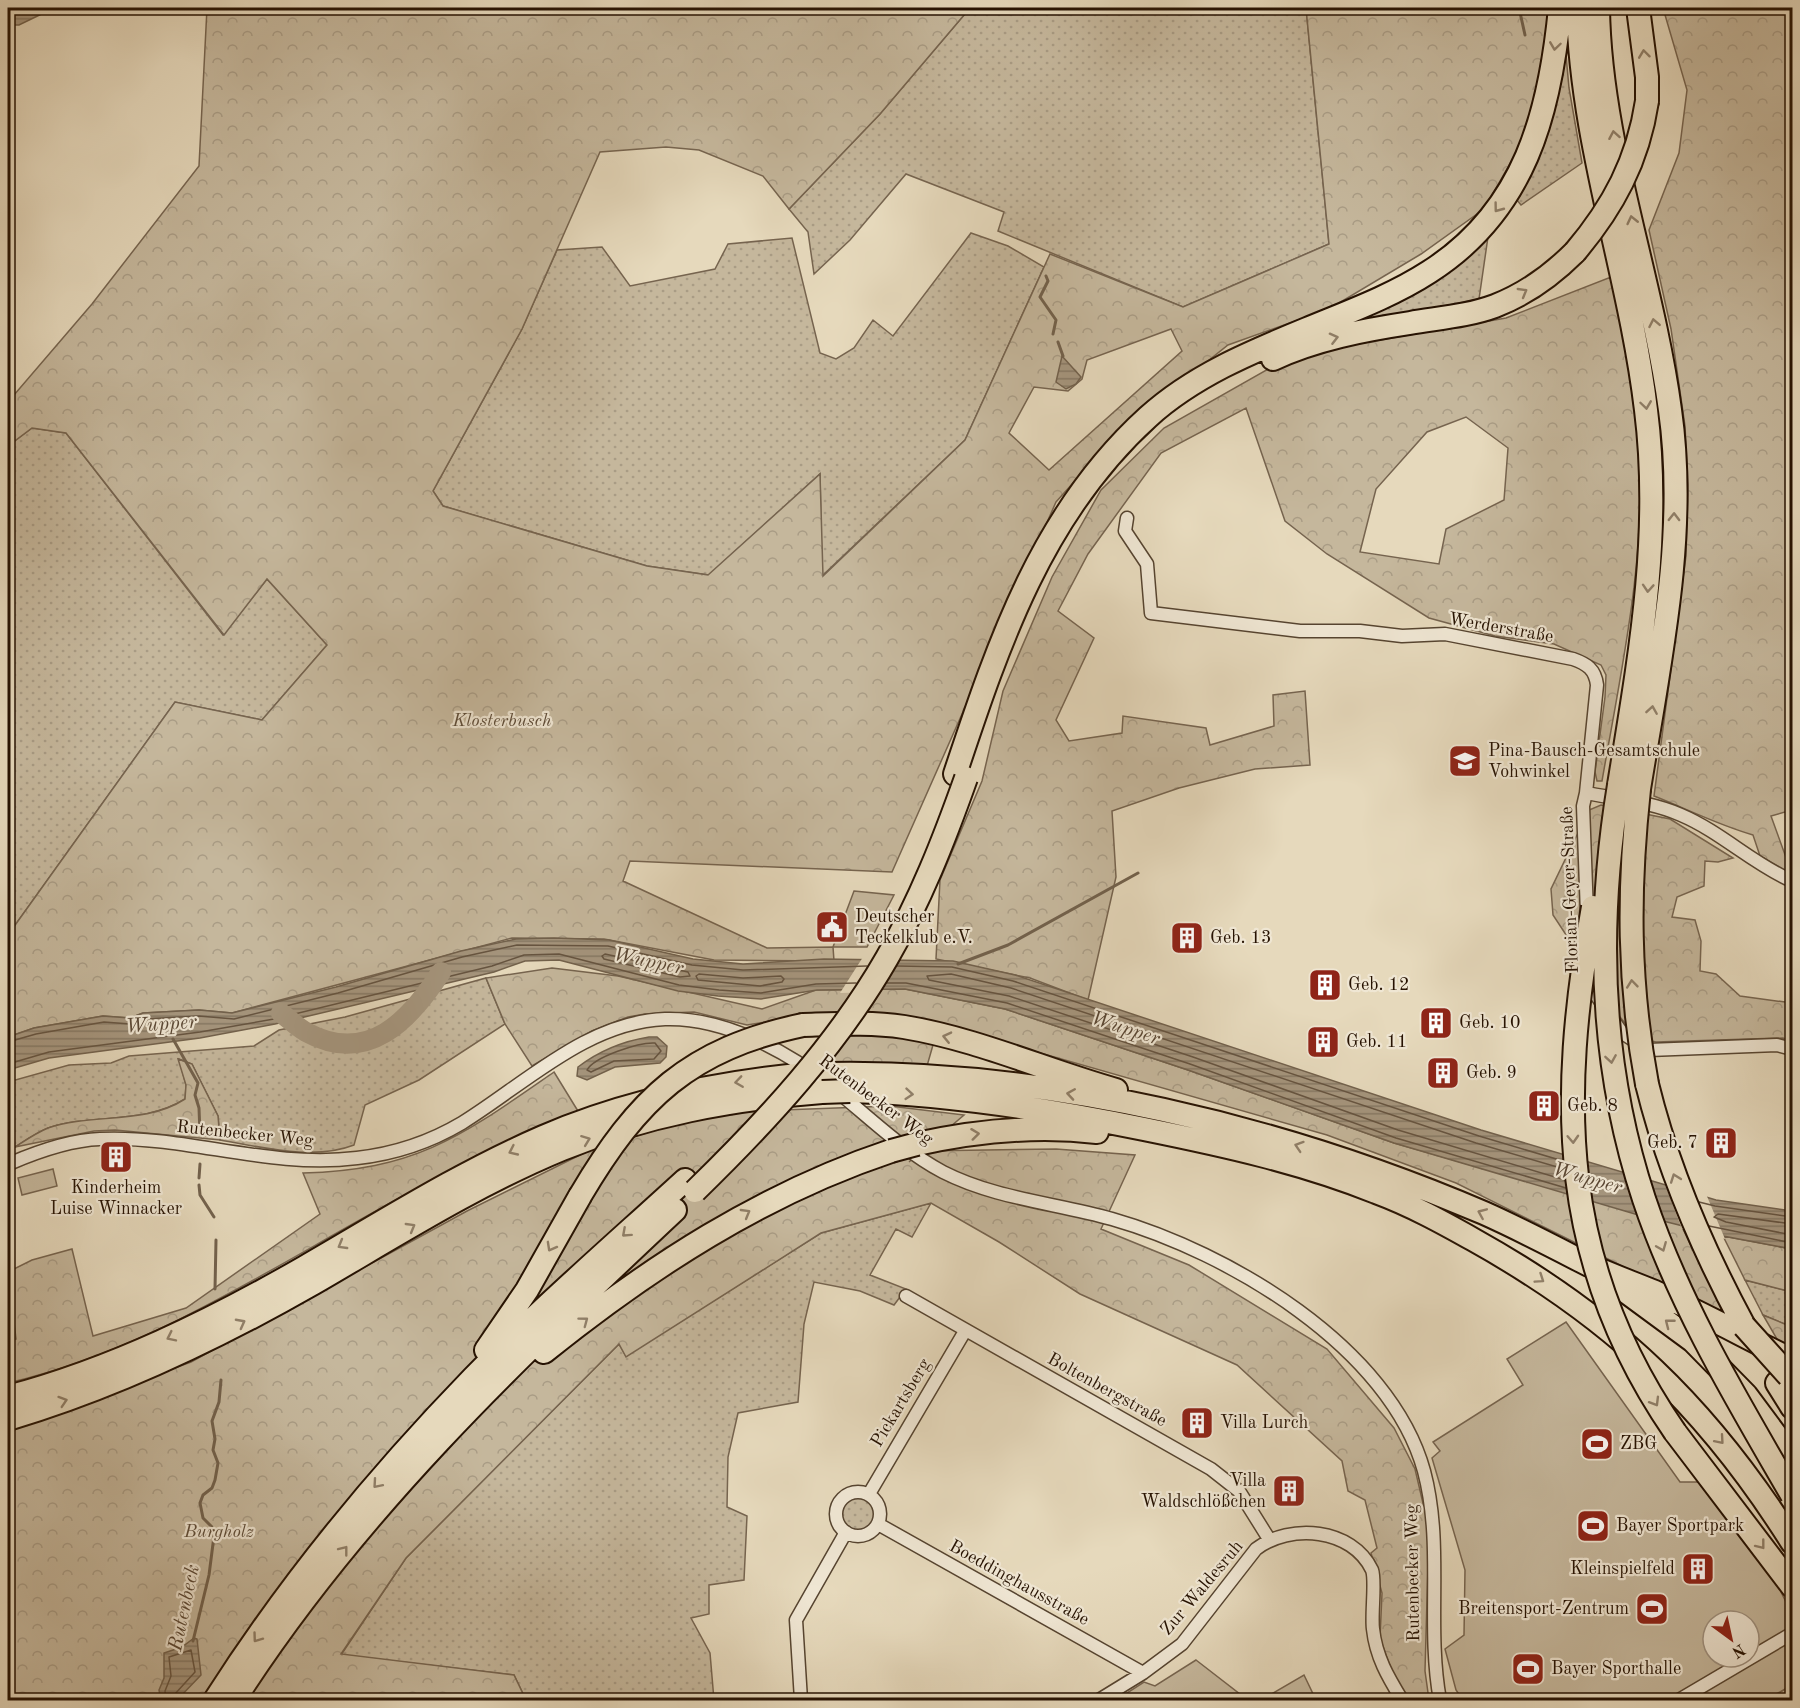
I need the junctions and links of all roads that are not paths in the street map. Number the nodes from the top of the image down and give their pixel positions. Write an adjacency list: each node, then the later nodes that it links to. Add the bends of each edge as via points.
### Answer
1 (1560, 8): 5 (highway, one-way to 5, via 1540,126 1510,191 1493,214 1446,261 1397,290)
2 (1578, 8): 7 (highway, one-way to 7, via 1593,140 1633,326 1651,449 1652,536)
3 (1598, 8): 7 (highway, one-way to 3, via 1674,541 1675,470 1670,411 1615,139)
4 (1638, 8): 5 (highway, one-way to 4, bridge, via 1453,317 1496,305 1539,283 1575,252 1606,213 1640,140 1647,77)
5 (1277, 349): 15 (highway, bridge, via 1158,426 1117,465 1082,509 1035,594 1014,643 916,904 860,1001 794,1087)
6 (1127, 518): 8 (street, Werderstraße, via 1125,531 1147,564 1151,613 1300,632 1445,634 1587,664 1596,675 1597,685)
7 (1629, 787): 9 (highway, bridge); 20 (highway, one-way to 7, bridge, via 1744,1326 1690,1220 1647,1084 1635,1010 1630,936)
8 (1586, 793): 10 (street, via 1681,815); 11 (street, Florian-Geyer-Straße, via 1583,806 1590,986 1622,1034 1649,1050 1777,1045)
9 (1615, 813): 28 (highway, one-way to 28, bridge, via 1605,899 1604,982 1610,1054 1629,1147 1644,1199 1692,1314); 33 (highway, one-way to 33, bridge, via 1598,876 1580,996 1572,1091 1575,1178 1590,1253 1609,1311 1640,1378 1675,1432)
10 (1792, 881)
11 (1792, 1049)
12 (825, 1083): 13 (highway, one-way to 12, via 991,1082 900,1074); 16 (highway, one-way to 16, bridge, via 850,1091 943,1097 1062,1113 1268,1156 1377,1192 1441,1220); 21 (highway, one-way to 21, via 797,1075 735,1083 665,1097 544,1137 451,1182 204,1321 106,1366); 23 (highway, one-way to 12, via 151,1368 293,1294 472,1192 561,1150 688,1109)
13 (1190, 1116): 17 (highway, one-way to 13, via 1484,1213 1383,1174); 25 (highway, one-way to 25, bridge, via 1171,1102 1114,1089 962,1040 904,1027 803,1024 739,1042 676,1077 621,1132 504,1326 428,1412)
14 (11, 1163): 41 (street, Rutenbecker Weg, via 96,1139 136,1140 283,1160 362,1158 411,1146 451,1129 578,1046 630,1024 693,1020 735,1032 829,1084 891,1138 943,1172 1011,1196 1122,1222 1193,1249 1294,1306 1341,1345 1386,1396 1423,1468 1434,1530 1433,1650)
15 (690, 1185): 24 (highway); 25 (highway, one-way to 25, via 483,1368)
16 (1472, 1239): 24 (highway, one-way to 16, bridge, via 472,1417 581,1323 670,1259 782,1194 835,1171 917,1144 972,1134 1037,1129 1130,1136 1234,1156 1318,1178); 32 (highway, one-way to 32, via 1517,1263 1624,1341 1730,1451)
17 (1591, 1266): 20 (highway, via 1657,1293); 26 (highway, one-way to 17, via 1746,1395 1693,1341)
18 (906, 1296): 19 (street, Boltenbergstraße)
19 (965, 1330): 27 (street, Pickartsberg); 31 (street, Boltenbergstraße, via 1219,1474 1239,1491)
20 (1788, 1375): 22 (highway)
21 (8, 1397)
22 (1792, 1407)
23 (8, 1419)
24 (441, 1436): 37 (highway, one-way to 24, via 307,1596)
25 (415, 1440): 36 (highway, one-way to 36, via 294,1586)
26 (1792, 1457)
27 (869, 1494): 29 (street, via 880,1510); 30 (street, via 854,1492 841,1500 837,1521)
28 (1792, 1495)
29 (878, 1524): 30 (street, via 864,1535); 35 (street, Boeddinghausstraße)
30 (846, 1532): 38 (street, via 796,1620)
31 (1269, 1539): 35 (street, Zur Waldesruh, via 1256,1549 1182,1644); 40 (street, Zur Waldesruh, via 1298,1531 1320,1534 1341,1542 1367,1562 1373,1573 1373,1631 1380,1659)
32 (1792, 1542)
33 (1792, 1586)
34 (1791, 1634): 42 (street)
35 (1143, 1673): 39 (street, Zur Waldesruh)
36 (215, 1701)
37 (234, 1701)
38 (801, 1701)
39 (1099, 1701)
40 (1402, 1701)
41 (1440, 1701)
42 (1679, 1701)

